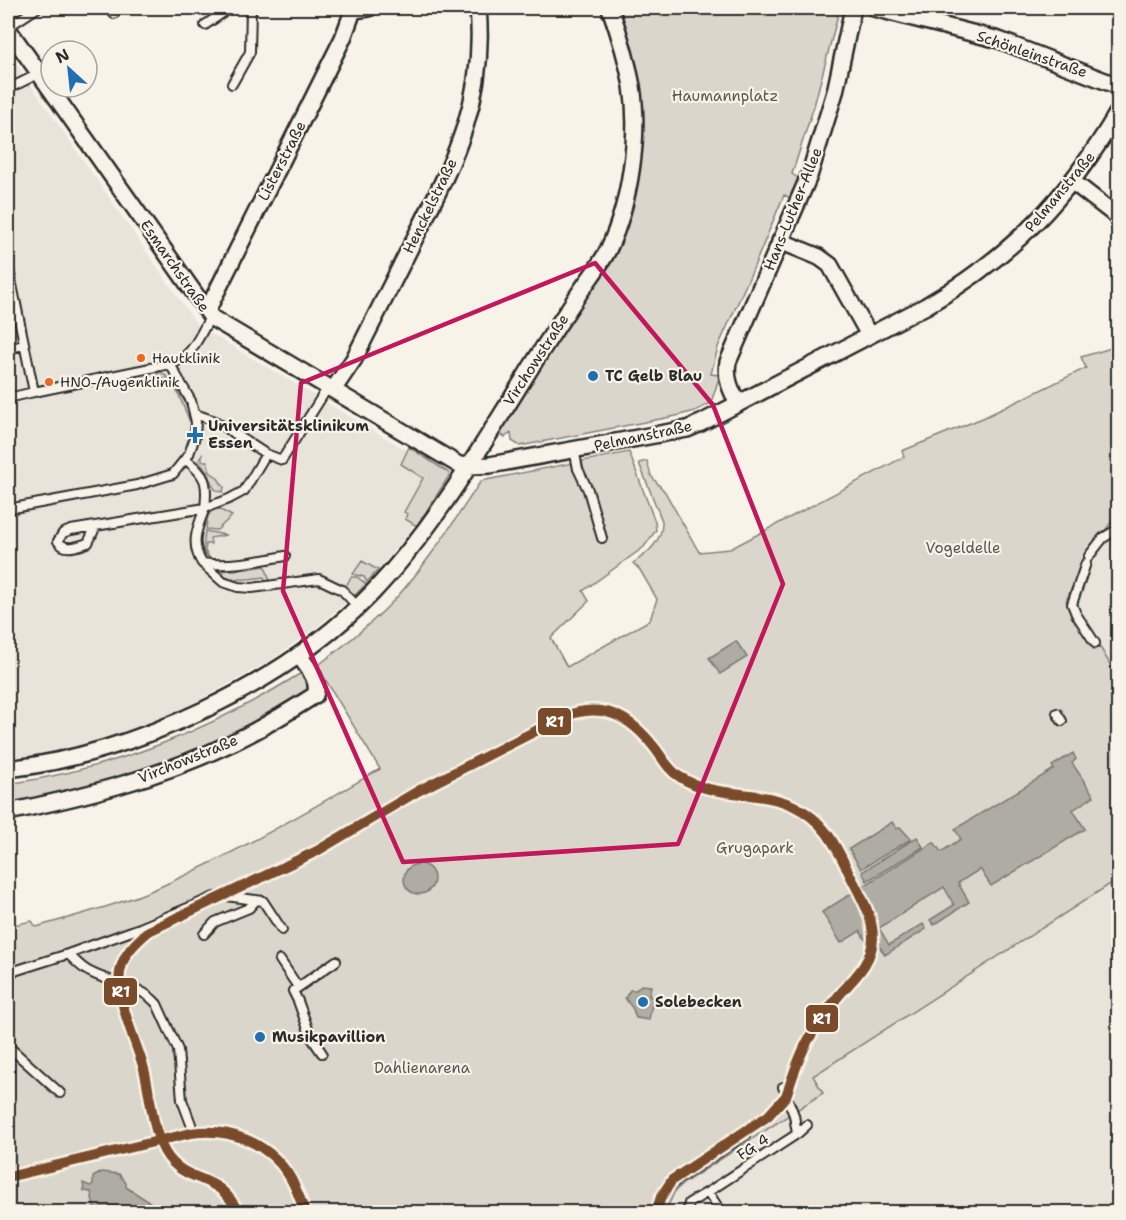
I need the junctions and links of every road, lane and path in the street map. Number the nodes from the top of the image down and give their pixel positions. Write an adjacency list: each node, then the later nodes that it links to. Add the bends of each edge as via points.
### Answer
1 (37, 8): 10 (lane)
2 (231, 8): 9 (lane)
3 (251, 8): 12 (lane, via 250,52)
4 (359, 8): 21 (street, Listerstraße)
5 (478, 8): 26 (street, Henckelstraße, via 480,56 476,87 460,145 354,359)
6 (610, 8): 34 (street, Virchowstraße, via 632,88 631,171 622,209 601,261 543,346)
7 (853, 8): 18 (street, Hans-Luther-Allee, via 835,92 809,176)
8 (874, 8): 13 (street, Schönleinstraße, via 999,40)
9 (205, 25)
10 (8, 28): 11 (street, Esmarchstraße)
11 (38, 74): 14 (lane); 21 (street, Esmarchstraße)
12 (232, 84)
13 (1119, 86)
14 (8, 90)
15 (1119, 112): 16 (street, Pelmanstraße)
16 (1072, 182): 17 (street); 22 (street, Pelmanstraße, via 1038,221 988,266 960,286)
17 (1119, 217)
18 (780, 241): 22 (street, via 830,265); 29 (street, Hans-Luther-Allee, via 728,362 729,384)
19 (8, 265): 20 (lane)
20 (11, 307): 23 (lane)
21 (209, 314): 25 (lane, via 188,355); 26 (street, Esmarchstraße)
22 (869, 336): 29 (street, Pelmanstraße)
23 (23, 345): 24 (lane); 27 (lane)
24 (8, 349)
25 (170, 364): 27 (lane); 30 (lane)
26 (331, 389): 32 (lane, via 282,460); 34 (street, Esmarchstraße, via 459,465)
27 (34, 392): 28 (lane)
28 (8, 398)
29 (738, 404): 31 (street, Pelmanstraße, via 687,429)
30 (195, 414): 32 (lane, via 215,421); 33 (lane, via 195,437)
31 (574, 449): 34 (street, Pelmanstraße); 39 (lane)
32 (266, 454): 35 (lane, via 244,491)
33 (186, 460): 35 (lane, via 205,480); 36 (lane, via 173,474 160,479)
34 (470, 466): 42 (street, Virchowstraße, via 408,552)
35 (204, 508): 37 (lane); 41 (lane, via 194,543)
36 (8, 509)
37 (96, 526): 37 (lane, via 63,532 58,541 66,548 88,543)
38 (1119, 529): 43 (lane, via 1103,538 1087,560 1072,604)
39 (602, 538)
40 (285, 556): 41 (lane, via 244,563)
41 (202, 563): 42 (lane, via 223,582 238,587 319,579 342,590)
42 (358, 607): 44 (street, Virchowstraße)
43 (1095, 643)
44 (299, 655): 47 (street, Virchowstraße, via 267,677 165,727 103,749); 48 (street, Virchowstraße, via 316,682 315,694 238,740 124,785)
45 (1057, 713): 46 (lane)
46 (1062, 721)
47 (8, 769)
48 (8, 812)
49 (256, 900): 50 (lane, via 263,901); 51 (lane, via 249,908 215,922); 52 (lane, via 213,897)
50 (282, 930)
51 (204, 934)
52 (68, 954): 55 (lane); 61 (lane, via 91,973 140,990 157,1004 178,1050 182,1101)
53 (280, 960): 56 (lane)
54 (336, 961): 56 (lane)
55 (8, 973)
56 (298, 987): 58 (lane, via 293,991 310,1037)
57 (8, 1046): 60 (lane)
58 (322, 1053)
59 (783, 1087): 63 (lane)
60 (60, 1093)
61 (191, 1124)
62 (807, 1125): 63 (lane, FG 4)
63 (797, 1134): 64 (lane, FG 4)
64 (708, 1192): 65 (lane, FG 4, via 689,1203); 66 (lane)
65 (687, 1212)
66 (721, 1212)

